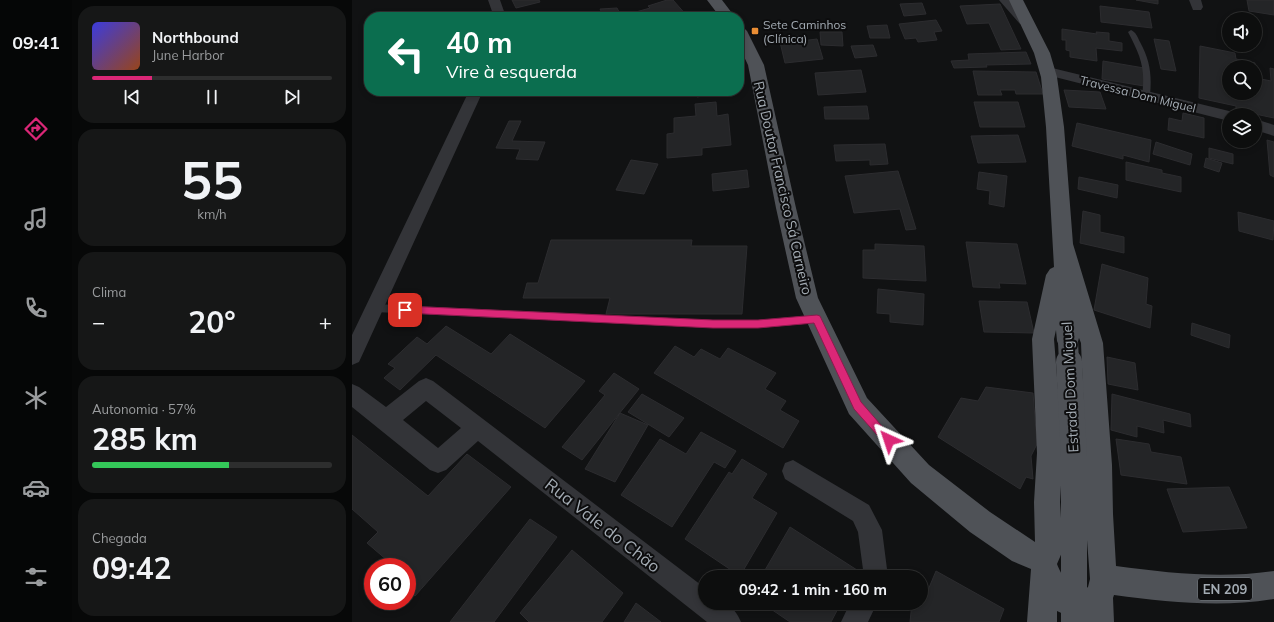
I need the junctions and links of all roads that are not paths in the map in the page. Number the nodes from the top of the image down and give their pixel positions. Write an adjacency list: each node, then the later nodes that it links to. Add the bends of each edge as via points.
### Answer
1 (494, 0): 5 (street)
2 (714, 0): 6 (main road)
3 (1005, 0): 7 (street)
4 (1016, 0): 7 (main road, Estrada Dom Miguel)
5 (498, 12)
6 (724, 12)
7 (1025, 21): 10 (main road, Estrada Dom Miguel, via 1042,53)
8 (1131, 32): 11 (lane, via 1147,62 1149,78)
9 (744, 41): 18 (main road, Rua Doutor Francisco Sá Carneiro, via 756,65 807,298)
10 (1048, 72): 11 (street, Travessa Dom Miguel); 16 (main road, Estrada Dom Miguel, via 1055,127)
11 (1146, 95): 13 (street, Travessa Dom Miguel)
12 (474, 96): 17 (street)
13 (1222, 114)
14 (1262, 127): 15 (street)
15 (1274, 131)
16 (1063, 244): 24 (main road, via 1043,339 1050,452); 27 (main road, via 1092,343 1100,465); 32 (main road, Estrada Dom Miguel, bridge, via 1074,457)
17 (375, 308): 18 (lane, via 713,324 764,324); 19 (street)
18 (817, 319): 24 (main road, Rua Doutor Francisco Sá Carneiro, via 858,406 920,474 1016,547)
19 (352, 356)
20 (352, 394): 21 (street)
21 (386, 420): 22 (street, Rua Vale do Chão, via 426,388); 22 (street, via 438,462)
22 (477, 428): 29 (street, Rua Vale do Chão)
23 (793, 470): 25 (street, via 861,513 870,530)
24 (1046, 560): 27 (main road, EN 209, via 1048,581 1062,598 1072,603 1091,603); 27 (main road, via 1053,545 1061,541 1080,544 1093,554); 31 (main road)
25 (875, 570)
26 (1274, 585): 27 (main road, EN 209, via 1251,590 1175,588)
27 (1101, 591)
28 (860, 610): 30 (street)
29 (728, 622)
30 (854, 622)
31 (1042, 622)
32 (1074, 622)

